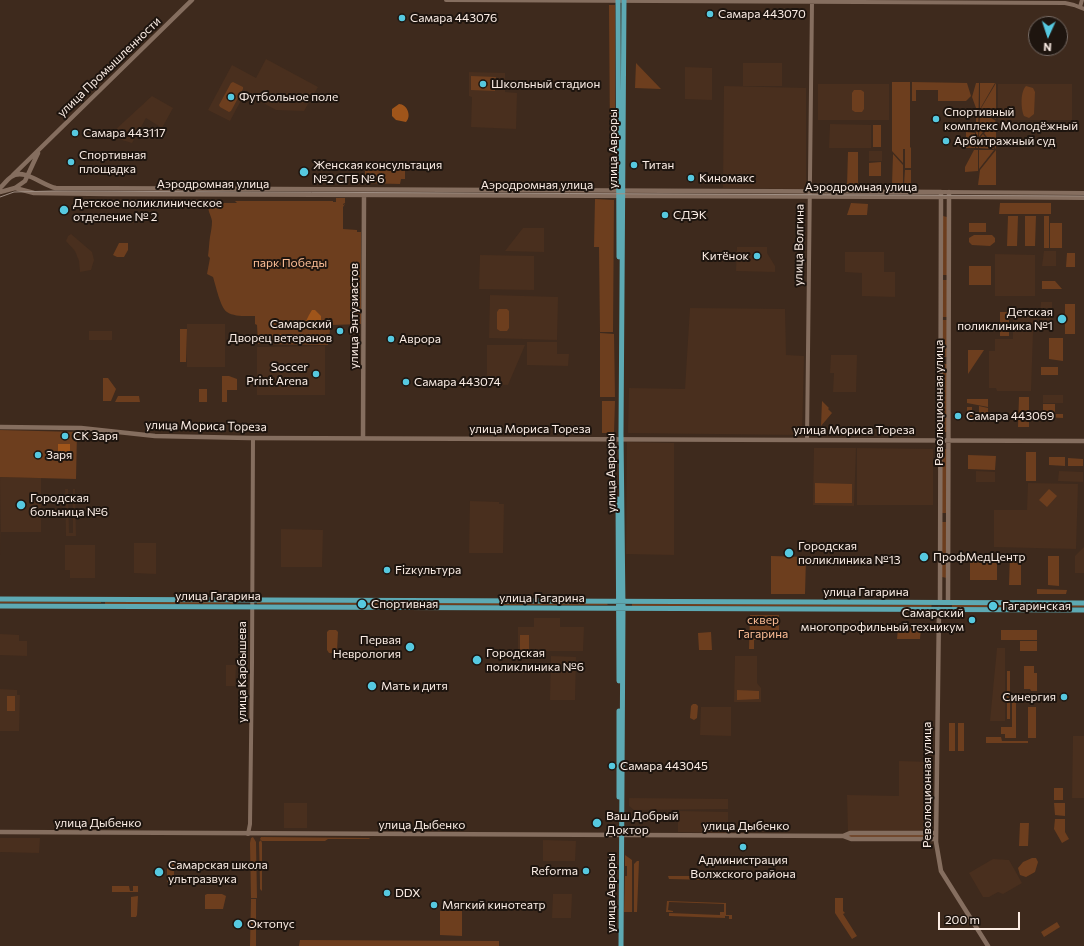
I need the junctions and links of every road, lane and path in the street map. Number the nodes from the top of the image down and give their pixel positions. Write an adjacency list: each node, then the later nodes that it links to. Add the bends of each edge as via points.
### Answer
1 (192, 0): 8 (main road, улица Промышленности)
2 (446, 0): 4 (street)
3 (1082, 0): 7 (street)
4 (621, 1): 6 (street); 16 (main road, улица Авроры)
5 (1000, 1): 6 (street); 7 (street, via 1068,3)
6 (812, 2): 18 (street, улица Волгина)
7 (1082, 8)
8 (40, 148): 9 (main road, улица Промышленности); 10 (main road, улица Промышленности)
9 (14, 175): 10 (main road, Аэродромная улица); 11 (main road); 12 (main road, via 23,176)
10 (28, 176): 12 (main road, улица Промышленности); 16 (main road, Аэродромная улица, via 46,186 56,188)
11 (7, 180): 13 (main road); 14 (main road, via 9,186)
12 (23, 183): 14 (main road)
13 (0, 188)
14 (14, 188): 15 (main road); 19 (main road, Аэродромная улица, via 41,193)
15 (0, 192)
16 (621, 193): 18 (main road, Аэродромная улица); 19 (main road, Аэродромная улица); 28 (main road, улица Авроры)
17 (1084, 193): 21 (street, Аэродромная улица)
18 (810, 194): 20 (main road, Аэродромная улица); 29 (street, улица Волгина)
19 (364, 195): 27 (main road, улица Энтузиастов)
20 (941, 195): 21 (street, Аэродромная улица); 23 (main road, Революционная улица)
21 (949, 195): 22 (street, Аэродромная улица); 24 (main road, Революционная улица)
22 (1084, 198)
23 (941, 217): 24 (main road, via 945,214); 30 (main road, Революционная улица)
24 (949, 217): 31 (main road, Революционная улица)
25 (0, 427): 26 (main road, улица Мориса Тореза, via 81,428 155,436)
26 (253, 438): 27 (main road, улица Мориса Тореза); 37 (street, улица Карбышева)
27 (363, 438): 28 (main road, улица Мориса Тореза)
28 (620, 439): 29 (main road, улица Мориса Тореза); 39 (main road, улица Авроры)
29 (807, 440): 30 (main road, улица Мориса Тореза)
30 (940, 440): 31 (main road, улица Мориса Тореза); 33 (main road, Революционная улица)
31 (949, 440): 32 (main road, улица Мориса Тореза); 34 (main road, Революционная улица)
32 (1084, 441)
33 (941, 518): 34 (main road); 40 (main road, Революционная улица)
34 (949, 518): 41 (main road, Революционная улица)
35 (0, 599): 36 (main road, улица Гагарина)
36 (239, 600): 37 (main road, улица Гагарина); 44 (main road)
37 (252, 600): 38 (main road, улица Гагарина); 45 (street, улица Карбышева)
38 (395, 600): 39 (main road, улица Гагарина); 46 (main road)
39 (621, 601): 40 (main road, улица Гагарина); 47 (main road, улица Авроры)
40 (940, 602): 41 (main road, улица Гагарина); 48 (main road, Революционная улица)
41 (948, 602): 42 (main road, улица Гагарина); 48 (main road)
42 (1084, 603)
43 (0, 606): 44 (main road, улица Гагарина)
44 (239, 606): 45 (main road, улица Гагарина)
45 (252, 606): 46 (main road, улица Гагарина); 51 (street, улица Карбышева)
46 (395, 607): 47 (main road, улица Гагарина)
47 (621, 608): 48 (main road, улица Гагарина); 52 (main road, улица Авроры)
48 (939, 609): 49 (main road, улица Гагарина); 53 (main road, Революционная улица)
49 (1084, 610)
50 (0, 832): 51 (main road, улица Дыбенко)
51 (248, 834): 52 (main road, улица Дыбенко)
52 (620, 835): 53 (main road, улица Дыбенко); 54 (main road, улица Авроры); 55 (main road, улица Авроры)
53 (935, 836): 56 (main road, Революционная улица, via 941,871)
54 (617, 946)
55 (620, 946)
56 (988, 946)

